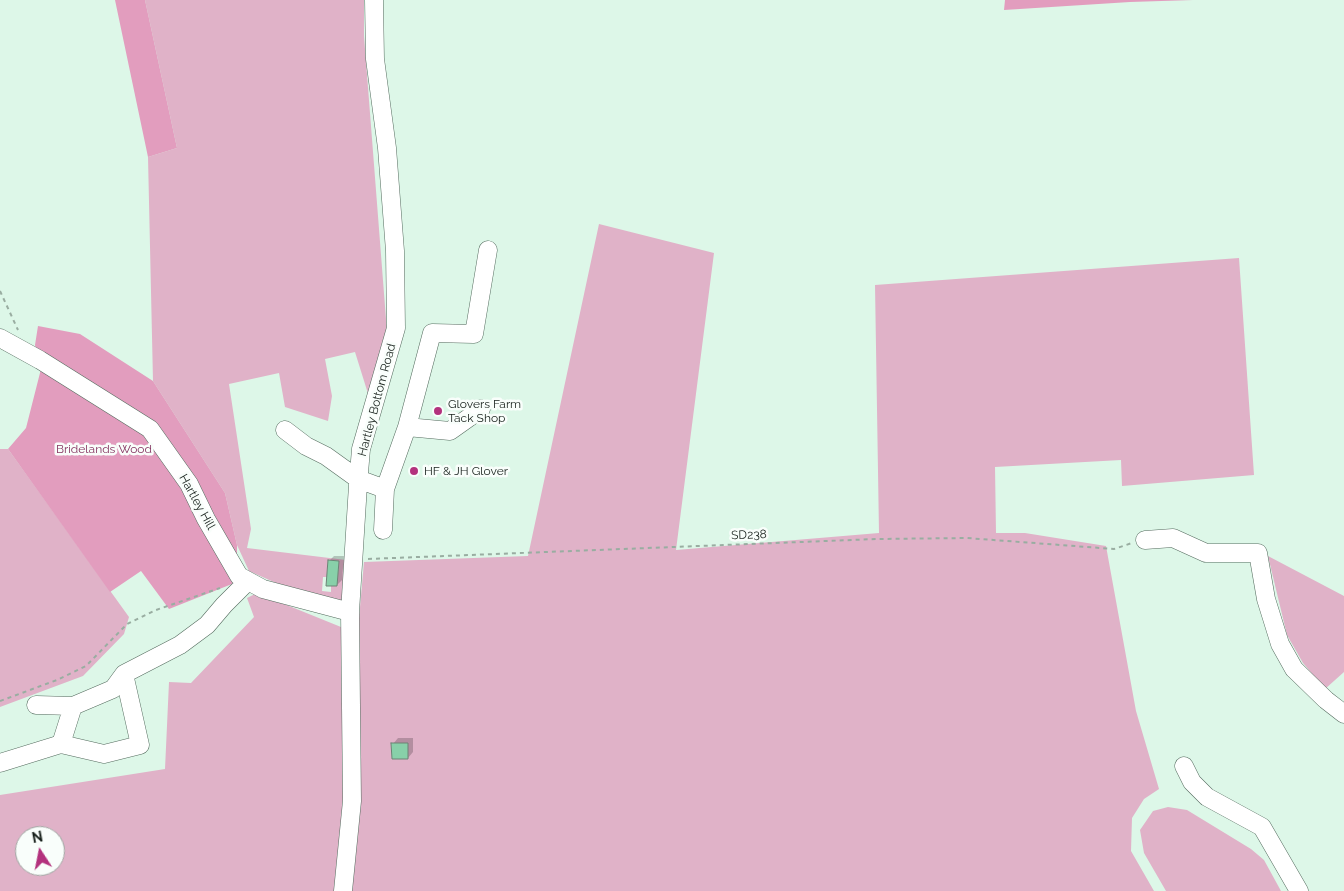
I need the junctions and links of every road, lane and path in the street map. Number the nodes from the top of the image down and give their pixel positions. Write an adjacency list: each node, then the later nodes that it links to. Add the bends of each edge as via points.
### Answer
1 (374, 0): 9 (street, Hartley Bottom Road, via 375,59 387,148 395,251 396,328 361,449)
2 (488, 250): 7 (street, via 474,334 432,333)
3 (0, 291): 5 (path)
4 (0, 338): 5 (street, Hartley Hill)
5 (24, 350): 14 (street, Hartley Hill, via 150,429 190,484 206,519)
6 (480, 409): 7 (street, via 450,432)
7 (407, 427): 10 (street)
8 (285, 430): 9 (street)
9 (358, 479): 10 (street); 13 (street, Hartley Bottom Road)
10 (385, 489): 11 (street)
11 (383, 530)
12 (1145, 540): 13 (path, SD238, via 1114,549 967,538); 20 (street, via 1173,538 1206,553 1258,553 1266,599 1280,644 1294,669)
13 (353, 559): 15 (street, Hartley Bottom Road)
14 (243, 578): 15 (street, via 263,589); 16 (street, via 207,625 180,645); 17 (path, via 127,624 86,666)
15 (350, 612): 24 (street, Hartley Bottom Road, via 352,801)
16 (124, 674): 19 (street, via 113,689); 21 (street, via 140,745 104,754)
17 (0, 702)
18 (36, 705): 19 (street)
19 (72, 706): 21 (street)
20 (1344, 714)
21 (60, 744): 22 (street)
22 (0, 764)
23 (1184, 766): 25 (street, via 1192,782 1207,797 1262,827)
24 (343, 891)
25 (1299, 891)

